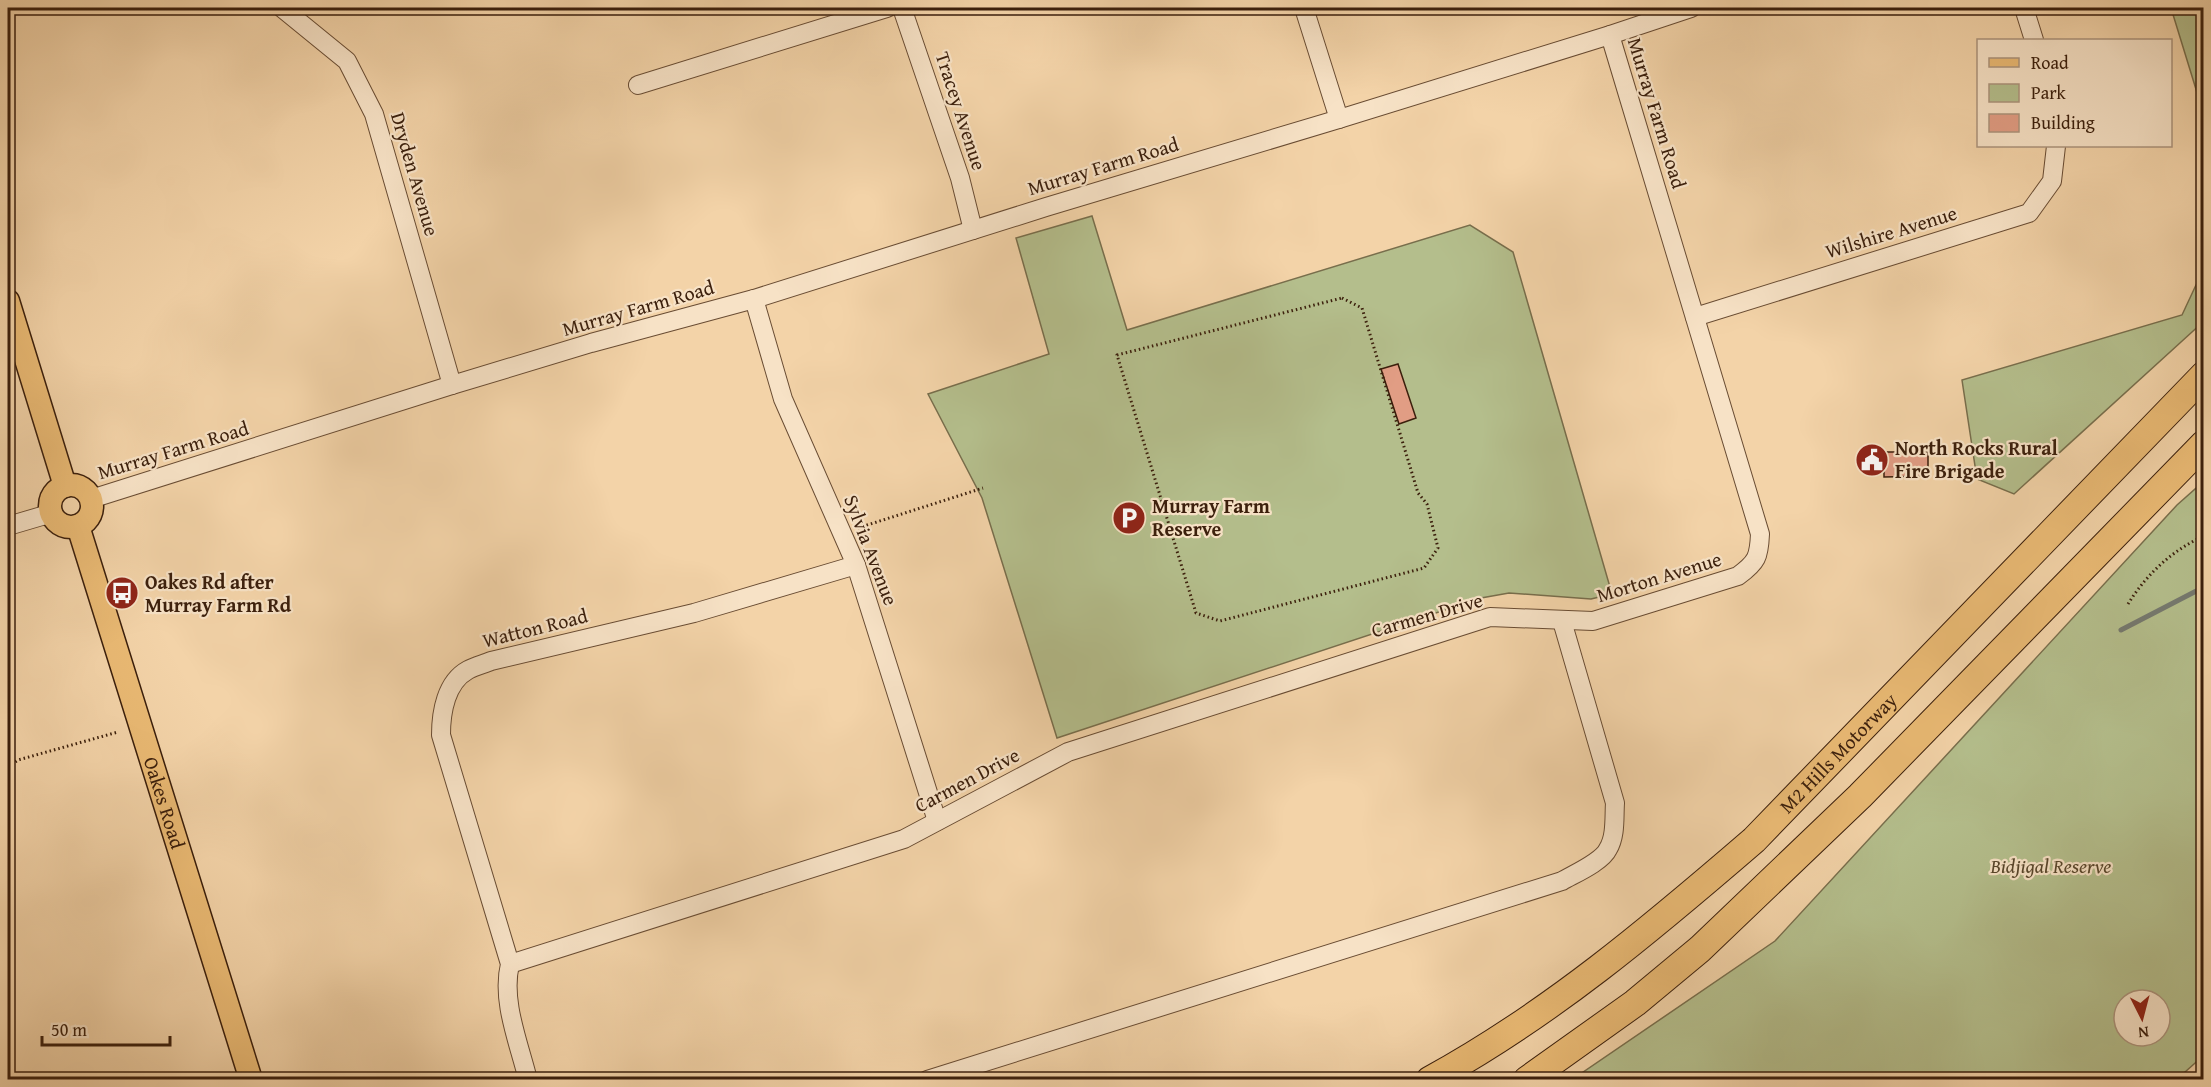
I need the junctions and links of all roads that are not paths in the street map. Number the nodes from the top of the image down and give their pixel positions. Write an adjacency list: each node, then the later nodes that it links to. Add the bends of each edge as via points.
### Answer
1 (282, 8): 17 (street, Dryden Avenue, via 347,61 375,114)
2 (887, 8): 9 (street)
3 (902, 8): 12 (street, Tracey Avenue, via 960,178)
4 (1304, 8): 10 (street)
5 (1690, 8): 7 (street)
6 (2024, 8): 8 (street)
7 (1610, 35): 10 (street, Murray Farm Road); 15 (street, Murray Farm Road)
8 (2034, 39)
9 (638, 85)
10 (1339, 119): 12 (street, Murray Farm Road)
11 (2056, 147): 15 (street, Wilshire Avenue, via 2052,181 2029,213)
12 (973, 230): 13 (street, Murray Farm Road)
13 (754, 299): 17 (street, Murray Farm Road); 25 (street, Sylvia Avenue, via 783,399)
14 (8, 301): 19 (main road)
15 (1695, 317): 24 (street, Murray Farm Road, via 1760,534)
16 (2204, 375): 32 (highway, M2 Hills Motorway, via 1754,840 1590,975 1524,1022)
17 (452, 385): 20 (street, Murray Farm Road)
18 (2204, 444): 33 (highway, via 1860,796 1700,949 1635,1003)
19 (65, 486): 20 (main road, via 78,486); 21 (main road, via 52,500)
20 (91, 499): 23 (main road, via 92,512)
21 (52, 513): 22 (street); 23 (main road, via 59,523)
22 (8, 526)
23 (78, 526): 29 (main road, Oakes Road)
24 (1759, 554): 26 (street, Morton Avenue, via 1751,567 1738,576 1593,621)
25 (856, 565): 27 (street, Sylvia Avenue); 28 (street, Watton Road, via 694,613 491,661 467,670 457,679 441,716 441,735)
26 (1562, 621): 27 (street, Carmen Drive, via 1490,617 1080,748); 31 (street, via 1615,803 1608,850 1587,867 1562,880)
27 (937, 821): 28 (street, Carmen Drive, via 904,839)
28 (510, 964): 30 (street, Watton Road, via 507,996)
29 (251, 1080)
30 (528, 1080)
31 (927, 1080)
32 (1430, 1080)
33 (1527, 1080)

